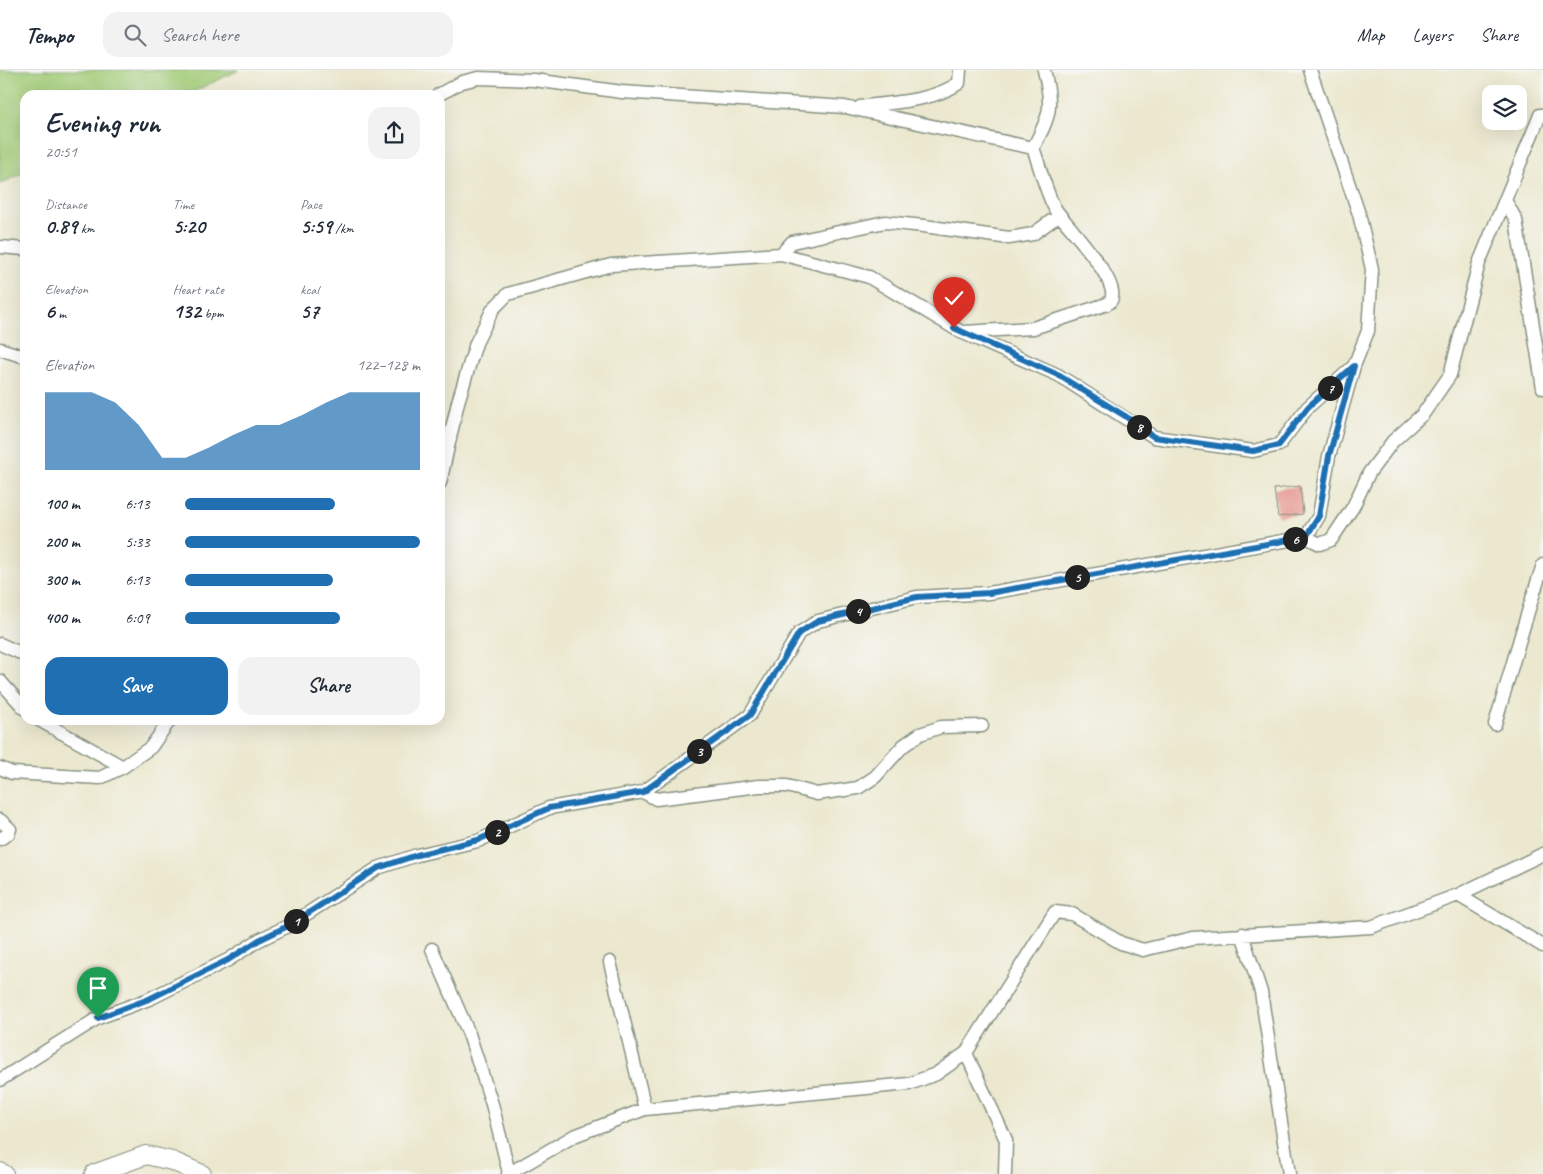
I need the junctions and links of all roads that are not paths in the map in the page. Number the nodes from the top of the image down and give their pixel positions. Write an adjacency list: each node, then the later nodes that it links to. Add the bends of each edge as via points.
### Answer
1 (960, 70): 5 (street, via 959,83 926,98)
2 (1044, 70): 7 (street, via 1050,98 1048,120)
3 (1310, 70): 16 (street, via 1359,214 1372,269 1368,331)
4 (445, 91): 5 (street, via 462,82 488,78 534,80 622,92)
5 (850, 108): 7 (street)
6 (1543, 115): 8 (street, via 1540,115)
7 (1034, 148): 9 (street)
8 (1506, 202): 17 (street, via 1516,220); 19 (street, via 1479,264 1450,375 1423,414 1393,441 1369,473 1353,507 1331,540 1320,544)
9 (1054, 208): 12 (street, via 1058,216 1032,234 1009,238 885,222 792,242); 13 (street, via 1108,276 1114,290 1111,302 1034,328)
10 (0, 247): 11 (street)
11 (20, 249)
12 (781, 254): 13 (street, via 869,276); 18 (street, via 611,265 508,294 493,309 476,343)
13 (961, 332): 16 (street, via 1058,375 1154,437 1253,451 1279,445 1308,407)
14 (0, 349): 15 (street)
15 (20, 355)
16 (1354, 366): 19 (street, via 1329,456 1319,516)
17 (1543, 388)
18 (445, 460)
19 (1306, 537): 31 (street, via 989,593 917,597 818,621 799,633 750,715)
20 (1543, 566): 25 (street)
21 (0, 644): 22 (street)
22 (20, 653)
23 (0, 681): 24 (street)
24 (20, 703)
25 (1495, 724)
26 (48, 725): 29 (street)
27 (166, 725): 29 (street, via 151,747)
28 (982, 726): 31 (street, via 941,727 920,734 903,746 875,777 858,788 838,792 817,794 787,786 759,786 656,799)
29 (123, 767): 30 (street, via 100,778 12,772)
30 (0, 768)
31 (643, 792): 41 (street, via 549,808 478,840 378,868 228,960 149,999 98,1018)
32 (0, 820): 33 (street, via 10,830)
33 (0, 839)
34 (1543, 854): 35 (street)
35 (1458, 896): 36 (street, via 1371,927); 37 (street)
36 (1242, 934): 40 (street, via 1193,938 1143,950 1121,943 1072,914 1054,912); 49 (street, via 1261,992)
37 (1543, 946)
38 (432, 949): 44 (street, via 470,1034)
39 (610, 962): 42 (street)
40 (966, 1053): 42 (street, via 936,1074 909,1084); 48 (street, via 1006,1140)
41 (0, 1080)
42 (645, 1109): 44 (street, via 574,1136)
43 (0, 1172): 45 (street)
44 (509, 1173)
45 (4, 1174)
46 (94, 1174): 47 (street, via 146,1155 172,1161)
47 (202, 1174)
48 (1005, 1174)
49 (1289, 1174)

